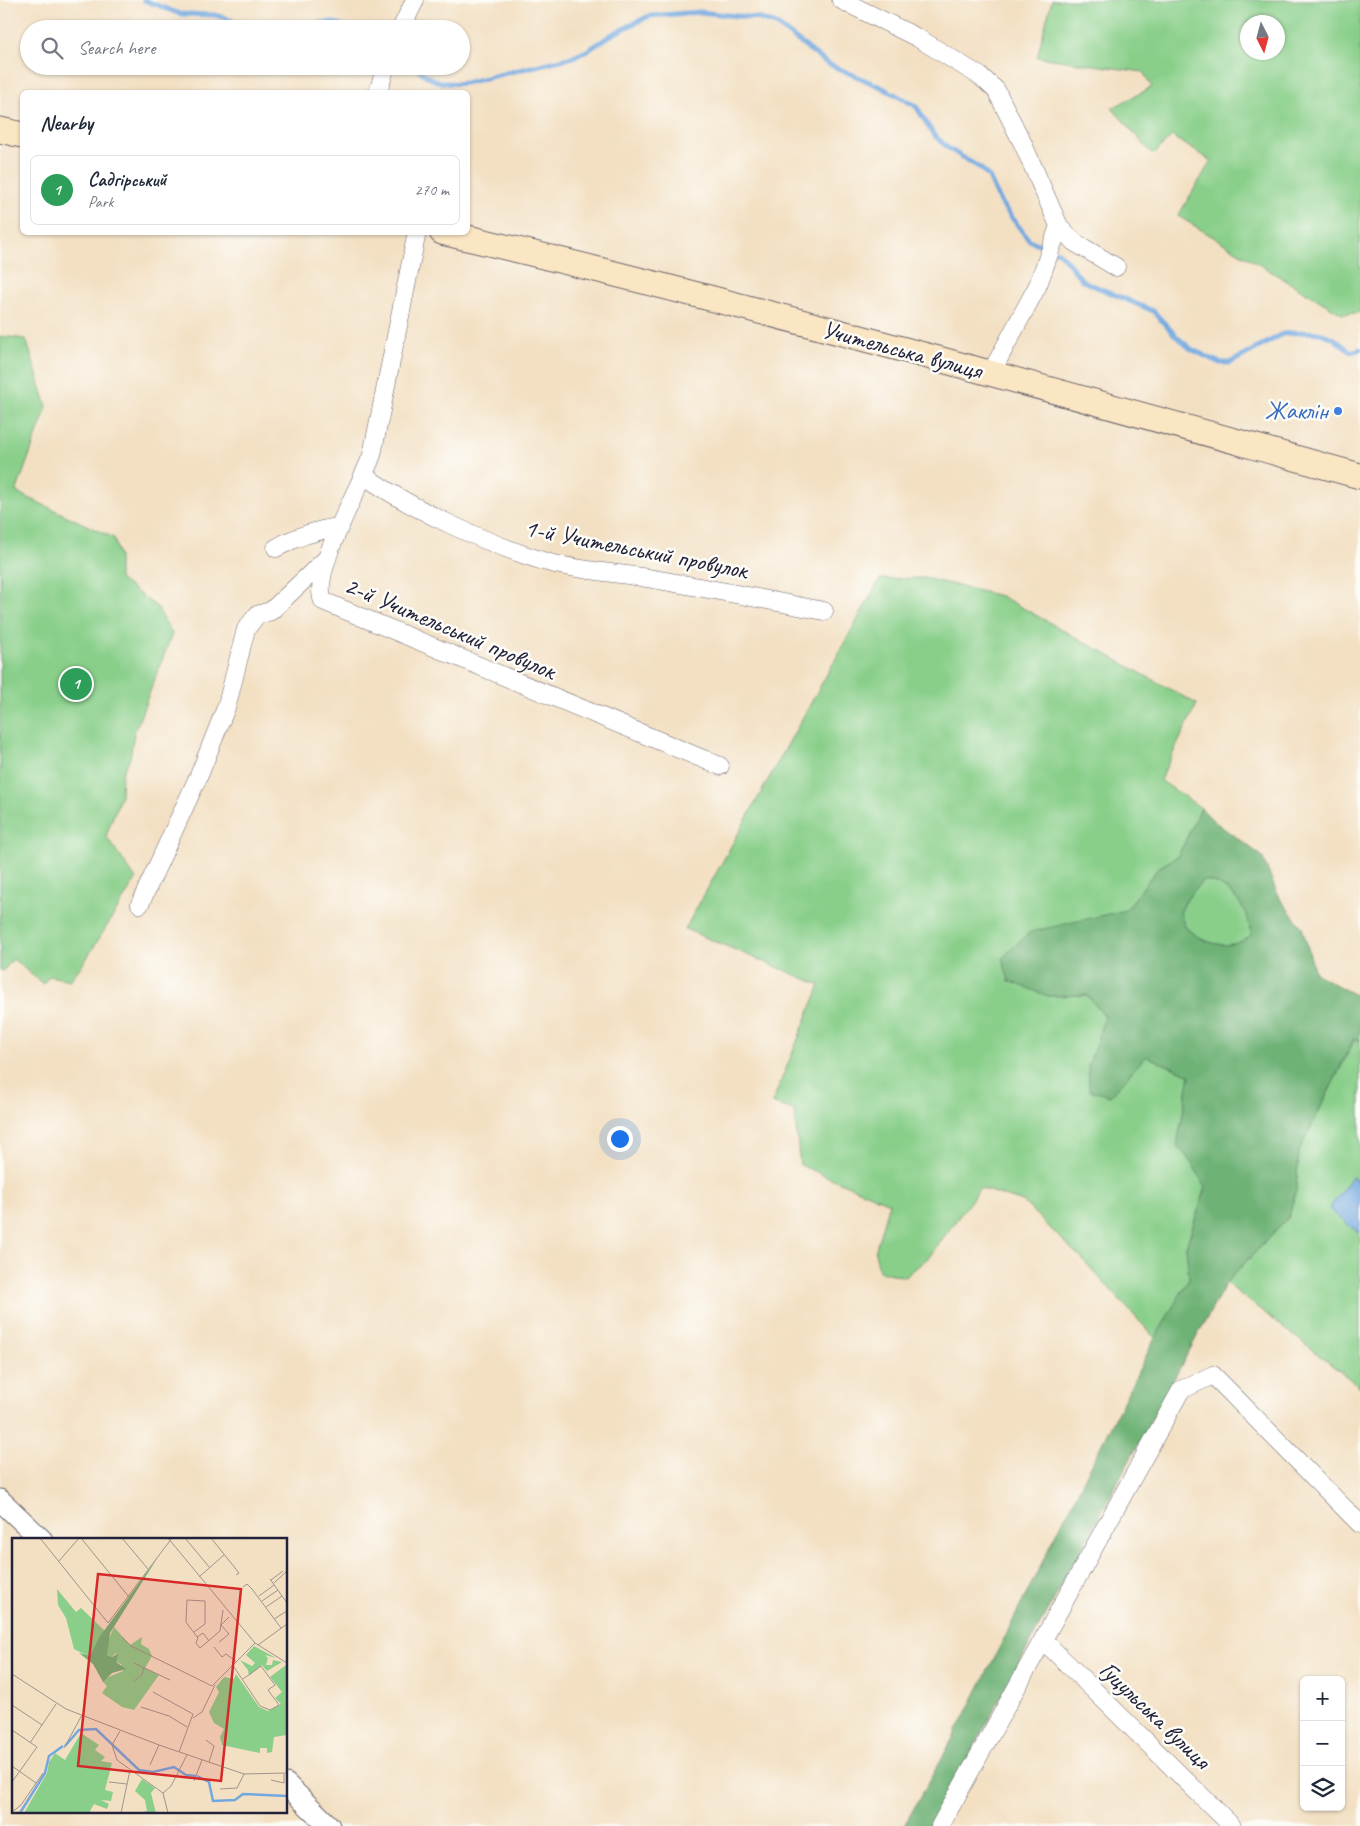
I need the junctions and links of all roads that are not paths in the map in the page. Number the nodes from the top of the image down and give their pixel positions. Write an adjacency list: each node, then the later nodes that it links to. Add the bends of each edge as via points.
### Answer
1 (415, 0): 4 (street)
2 (842, 0): 3 (street)
3 (865, 5): 9 (street, via 965,66 996,90)
4 (405, 20)
5 (383, 75): 6 (street)
6 (379, 90)
7 (0, 130): 8 (main road)
8 (20, 135)
9 (1059, 226): 12 (street, via 1074,242); 13 (street, via 1038,285)
10 (416, 235): 14 (street, 2-й Учительський провулок, via 378,428)
11 (455, 235): 13 (main road, Учительська вулиця, via 618,273)
12 (1116, 267)
13 (991, 373): 15 (main road, Учительська вулиця)
14 (365, 476): 16 (street, 2-й Учительський провулок); 19 (street, 1-й Учительський провулок, via 399,498 509,549 545,562)
15 (1360, 476)
16 (340, 527): 17 (street, via 297,536); 18 (street, 2-й Учительський провулок)
17 (276, 548)
18 (329, 556): 20 (street, 2-й Учительський провулок, via 320,581 323,601); 21 (street, via 271,611 257,615 246,629 227,706)
19 (824, 611)
20 (720, 766)
21 (140, 904)
22 (0, 1500): 24 (street)
23 (1360, 1524): 25 (street, via 1213,1374 1181,1390)
24 (40, 1538)
25 (1043, 1640): 28 (street); 29 (street, Гуцульська вулиця)
26 (288, 1786): 27 (street)
27 (329, 1826)
28 (940, 1826)
29 (1232, 1826)

